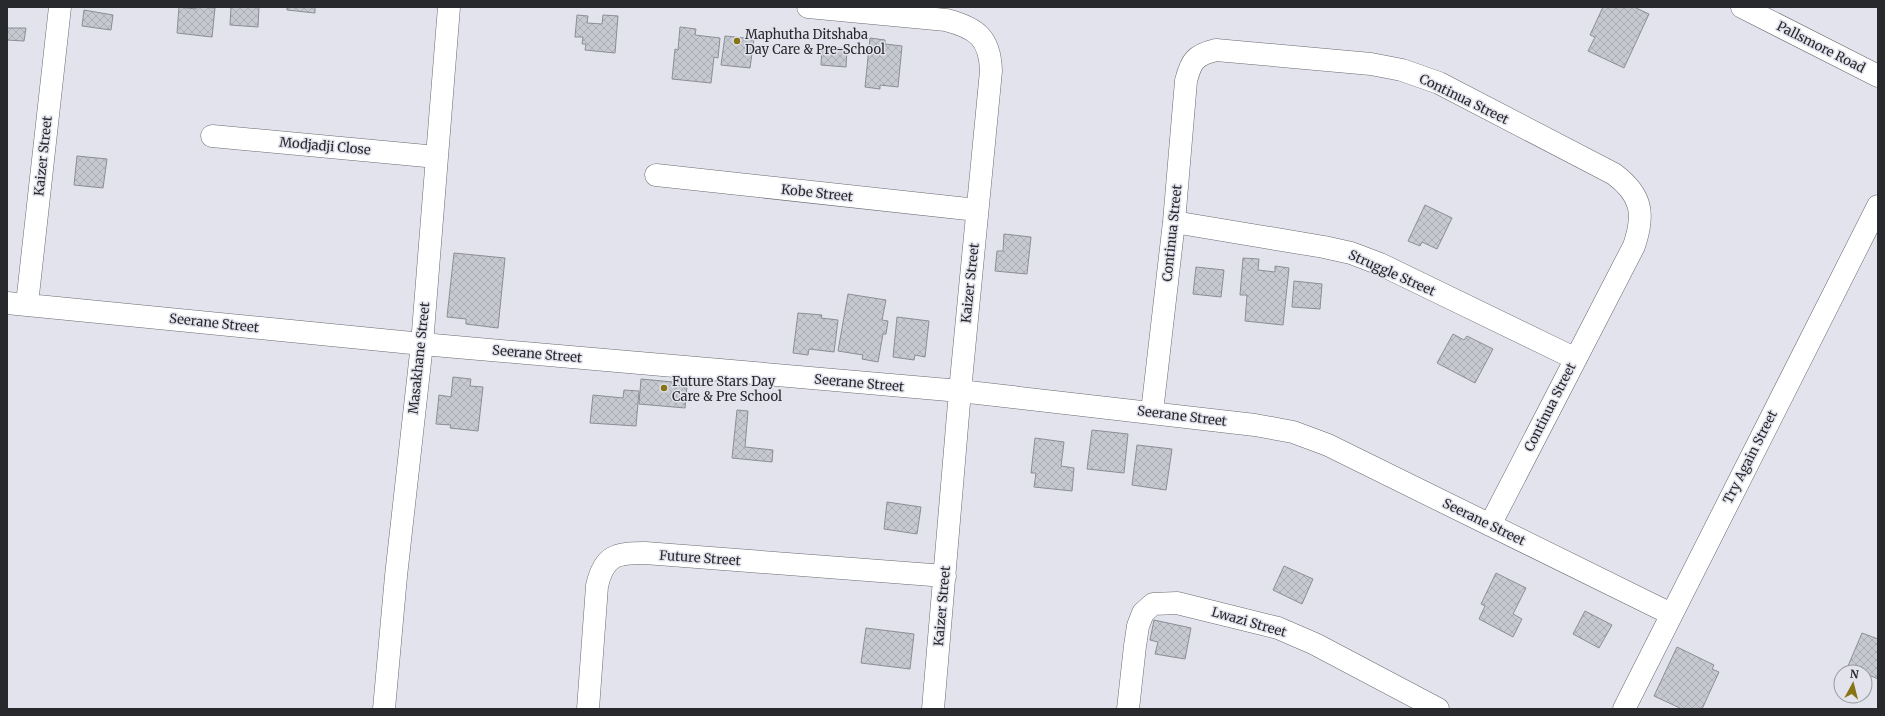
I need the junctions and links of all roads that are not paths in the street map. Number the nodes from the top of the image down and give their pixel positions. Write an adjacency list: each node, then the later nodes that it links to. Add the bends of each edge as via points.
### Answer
1 (60, 7): 12 (street, Kaizer Street)
2 (449, 7): 7 (street, Masakhane Street)
3 (808, 7): 10 (street, Kaizer Street, via 946,20 962,24 982,38 988,47 991,71)
4 (1742, 7): 5 (street, Pallsmore Road)
5 (1878, 76)
6 (212, 136): 7 (street, Modjadji Close)
7 (437, 157): 13 (street, Masakhane Street)
8 (656, 175): 10 (street, Kobe Street)
9 (1878, 206): 19 (street, Try Again Street)
10 (978, 210): 15 (street, Kaizer Street)
11 (1174, 222): 14 (street, Struggle Street, via 1351,253 1380,264); 14 (street, Continua Street, via 1186,80 1189,68 1203,53 1216,50 1371,64 1402,70 1439,83 1614,174 1628,184 1636,197 1640,213 1639,230 1634,246); 16 (street, Continua Street)
12 (17, 304): 13 (street, Seerane Street)
13 (422, 344): 15 (street, Seerane Street); 20 (street, Masakhane Street)
14 (1574, 358): 17 (street, Continua Street)
15 (960, 391): 16 (street, Seerane Street); 18 (street, Kaizer Street)
16 (1152, 412): 17 (street, Seerane Street, via 1293,432 1328,445)
17 (1490, 525): 19 (street, Seerane Street)
18 (944, 576): 21 (street, Future Street, via 645,553 616,555 607,561 596,586); 22 (street, Kaizer Street)
19 (1671, 614): 25 (street, Try Again Street)
20 (384, 709)
21 (588, 709)
22 (933, 709)
23 (1128, 709): 24 (street, Lwazi Street, via 1138,626 1143,613 1153,604 1177,602 1278,628 1316,644)
24 (1438, 709)
25 (1624, 709)

